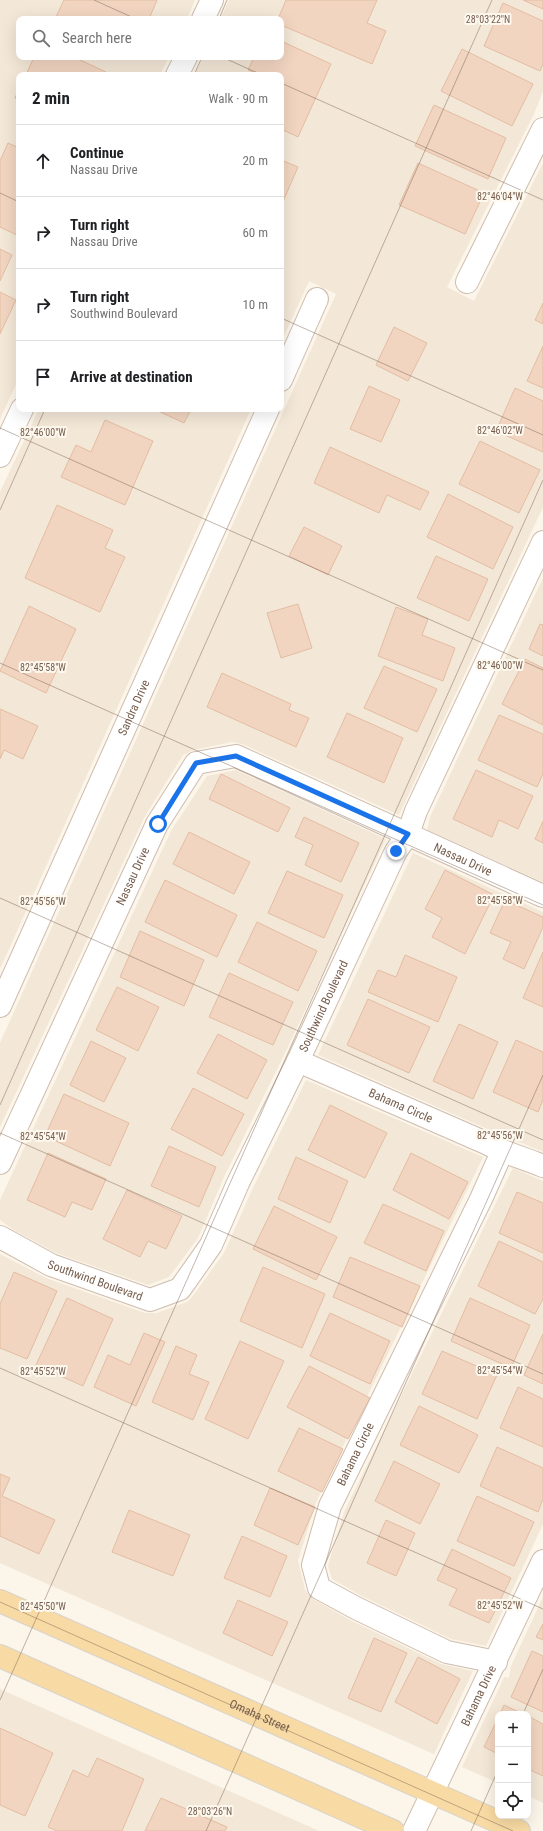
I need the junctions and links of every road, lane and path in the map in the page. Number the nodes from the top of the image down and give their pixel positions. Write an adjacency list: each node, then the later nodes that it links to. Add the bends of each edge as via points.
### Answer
1 (212, 0): 2 (street)
2 (204, 16)
3 (184, 60): 4 (street)
4 (178, 72)
5 (543, 129): 6 (street)
6 (467, 282)
7 (317, 300): 8 (street)
8 (284, 373)
9 (21, 412): 11 (street)
10 (267, 412): 15 (street, Sandra Drive)
11 (0, 456)
12 (543, 542): 13 (street, Southwind Boulevard, via 416,811)
13 (408, 834): 14 (street, Nassau Drive); 16 (street, Southwind Boulevard, via 396,851); 18 (street, Nassau Drive, via 236,756 196,763 158,824)
14 (543, 896)
15 (0, 1006)
16 (298, 1061): 17 (street, Bahama Circle); 20 (street, Southwind Boulevard, via 238,1183 211,1245 180,1289 150,1300 51,1265)
17 (502, 1152): 19 (street, Bahama Circle, via 517,1155); 24 (street, Bahama Circle, via 330,1506 313,1564 319,1588 356,1608 447,1652)
18 (0, 1163)
19 (543, 1166)
20 (0, 1238)
21 (543, 1561): 24 (street, Bahama Drive)
22 (0, 1602): 25 (main road, Omaha Street)
23 (0, 1656): 26 (main road)
24 (496, 1662): 25 (street, Bahama Drive)
25 (432, 1793): 27 (street, Bahama Drive); 28 (main road, Omaha Street)
26 (393, 1831)
27 (414, 1831)
28 (519, 1831)

